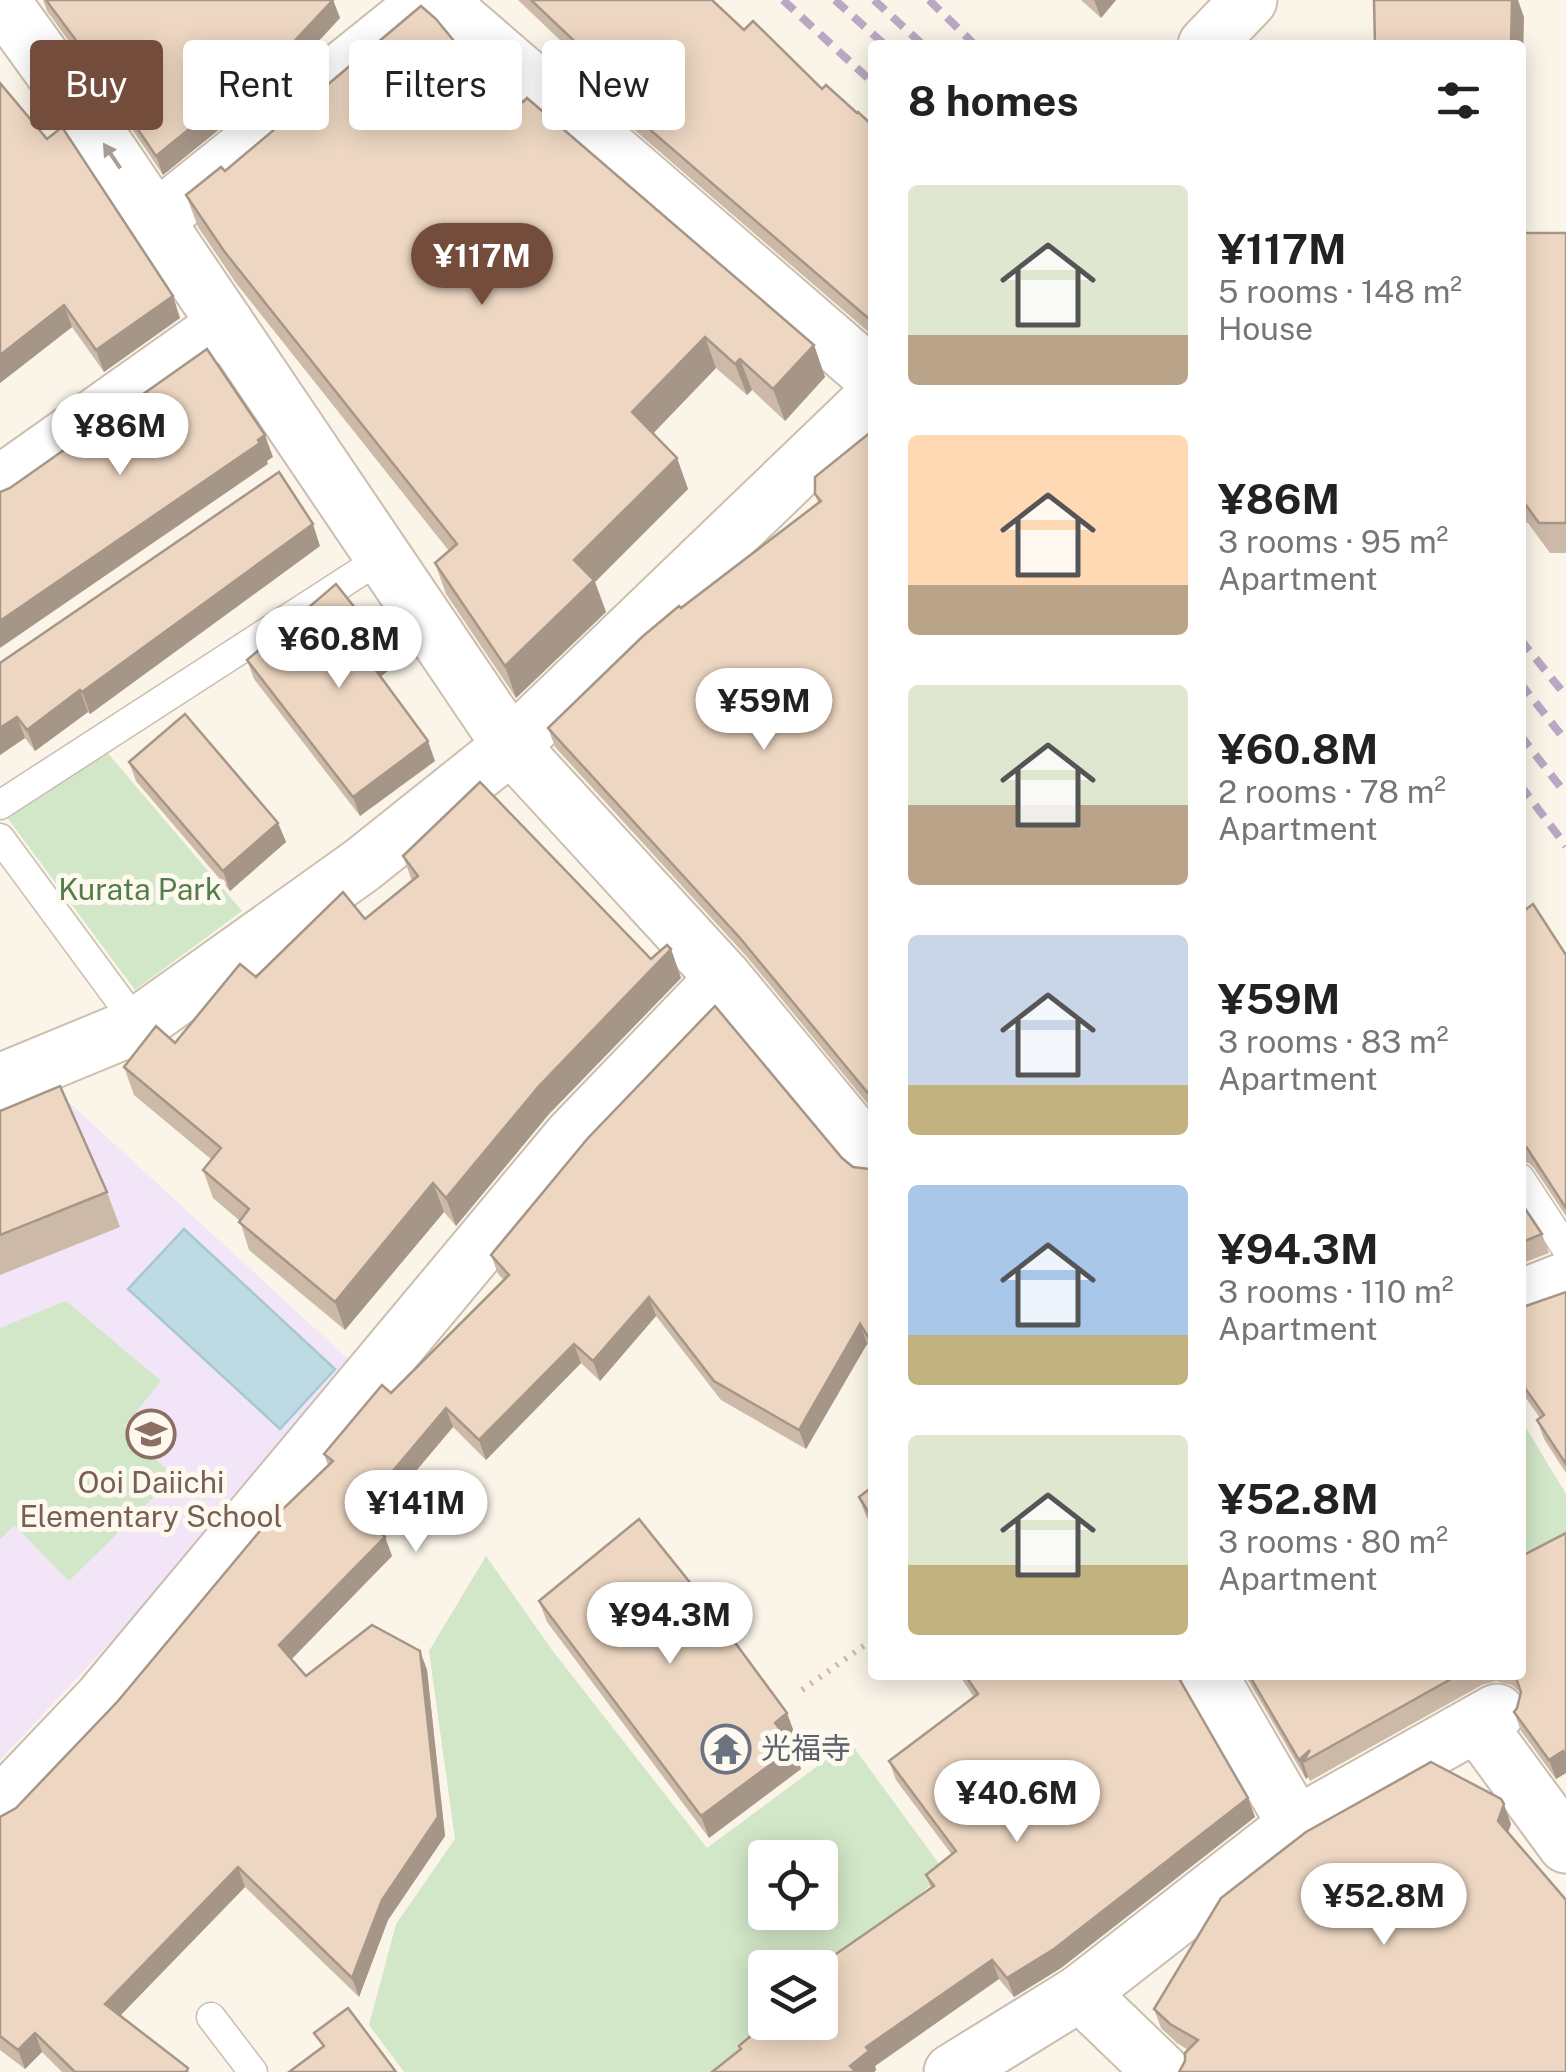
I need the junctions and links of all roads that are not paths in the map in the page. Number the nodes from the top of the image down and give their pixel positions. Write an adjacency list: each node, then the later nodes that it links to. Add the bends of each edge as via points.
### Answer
1 (429, 0): 6 (street)
2 (437, 0): 8 (street)
3 (1249, 0): 5 (street)
4 (0, 9): 6 (street, one-way to 4, via 14,18)
5 (1211, 40)
6 (156, 220): 7 (street)
7 (226, 324): 10 (street); 11 (street, via 306,460)
8 (868, 373)
9 (868, 403): 12 (street)
10 (0, 484)
11 (383, 556): 12 (street); 13 (lane)
12 (510, 746): 15 (street); 16 (street, via 362,865)
13 (0, 805)
14 (0, 838): 16 (lane)
15 (724, 978): 18 (street); 24 (street, via 572,1136 102,1699)
16 (138, 1025): 17 (street)
17 (0, 1082)
18 (868, 1145)
19 (1526, 1187): 20 (lane)
20 (1566, 1248)
21 (1566, 1280): 22 (street)
22 (1526, 1296)
23 (1213, 1680): 25 (street)
24 (0, 1806)
25 (1296, 1826): 26 (street, via 1487,1718); 27 (street)
26 (1566, 1846)
27 (1080, 1993): 30 (street); 31 (street)
28 (212, 2017): 29 (lane)
29 (253, 2072)
30 (952, 2072)
31 (1162, 2072)

